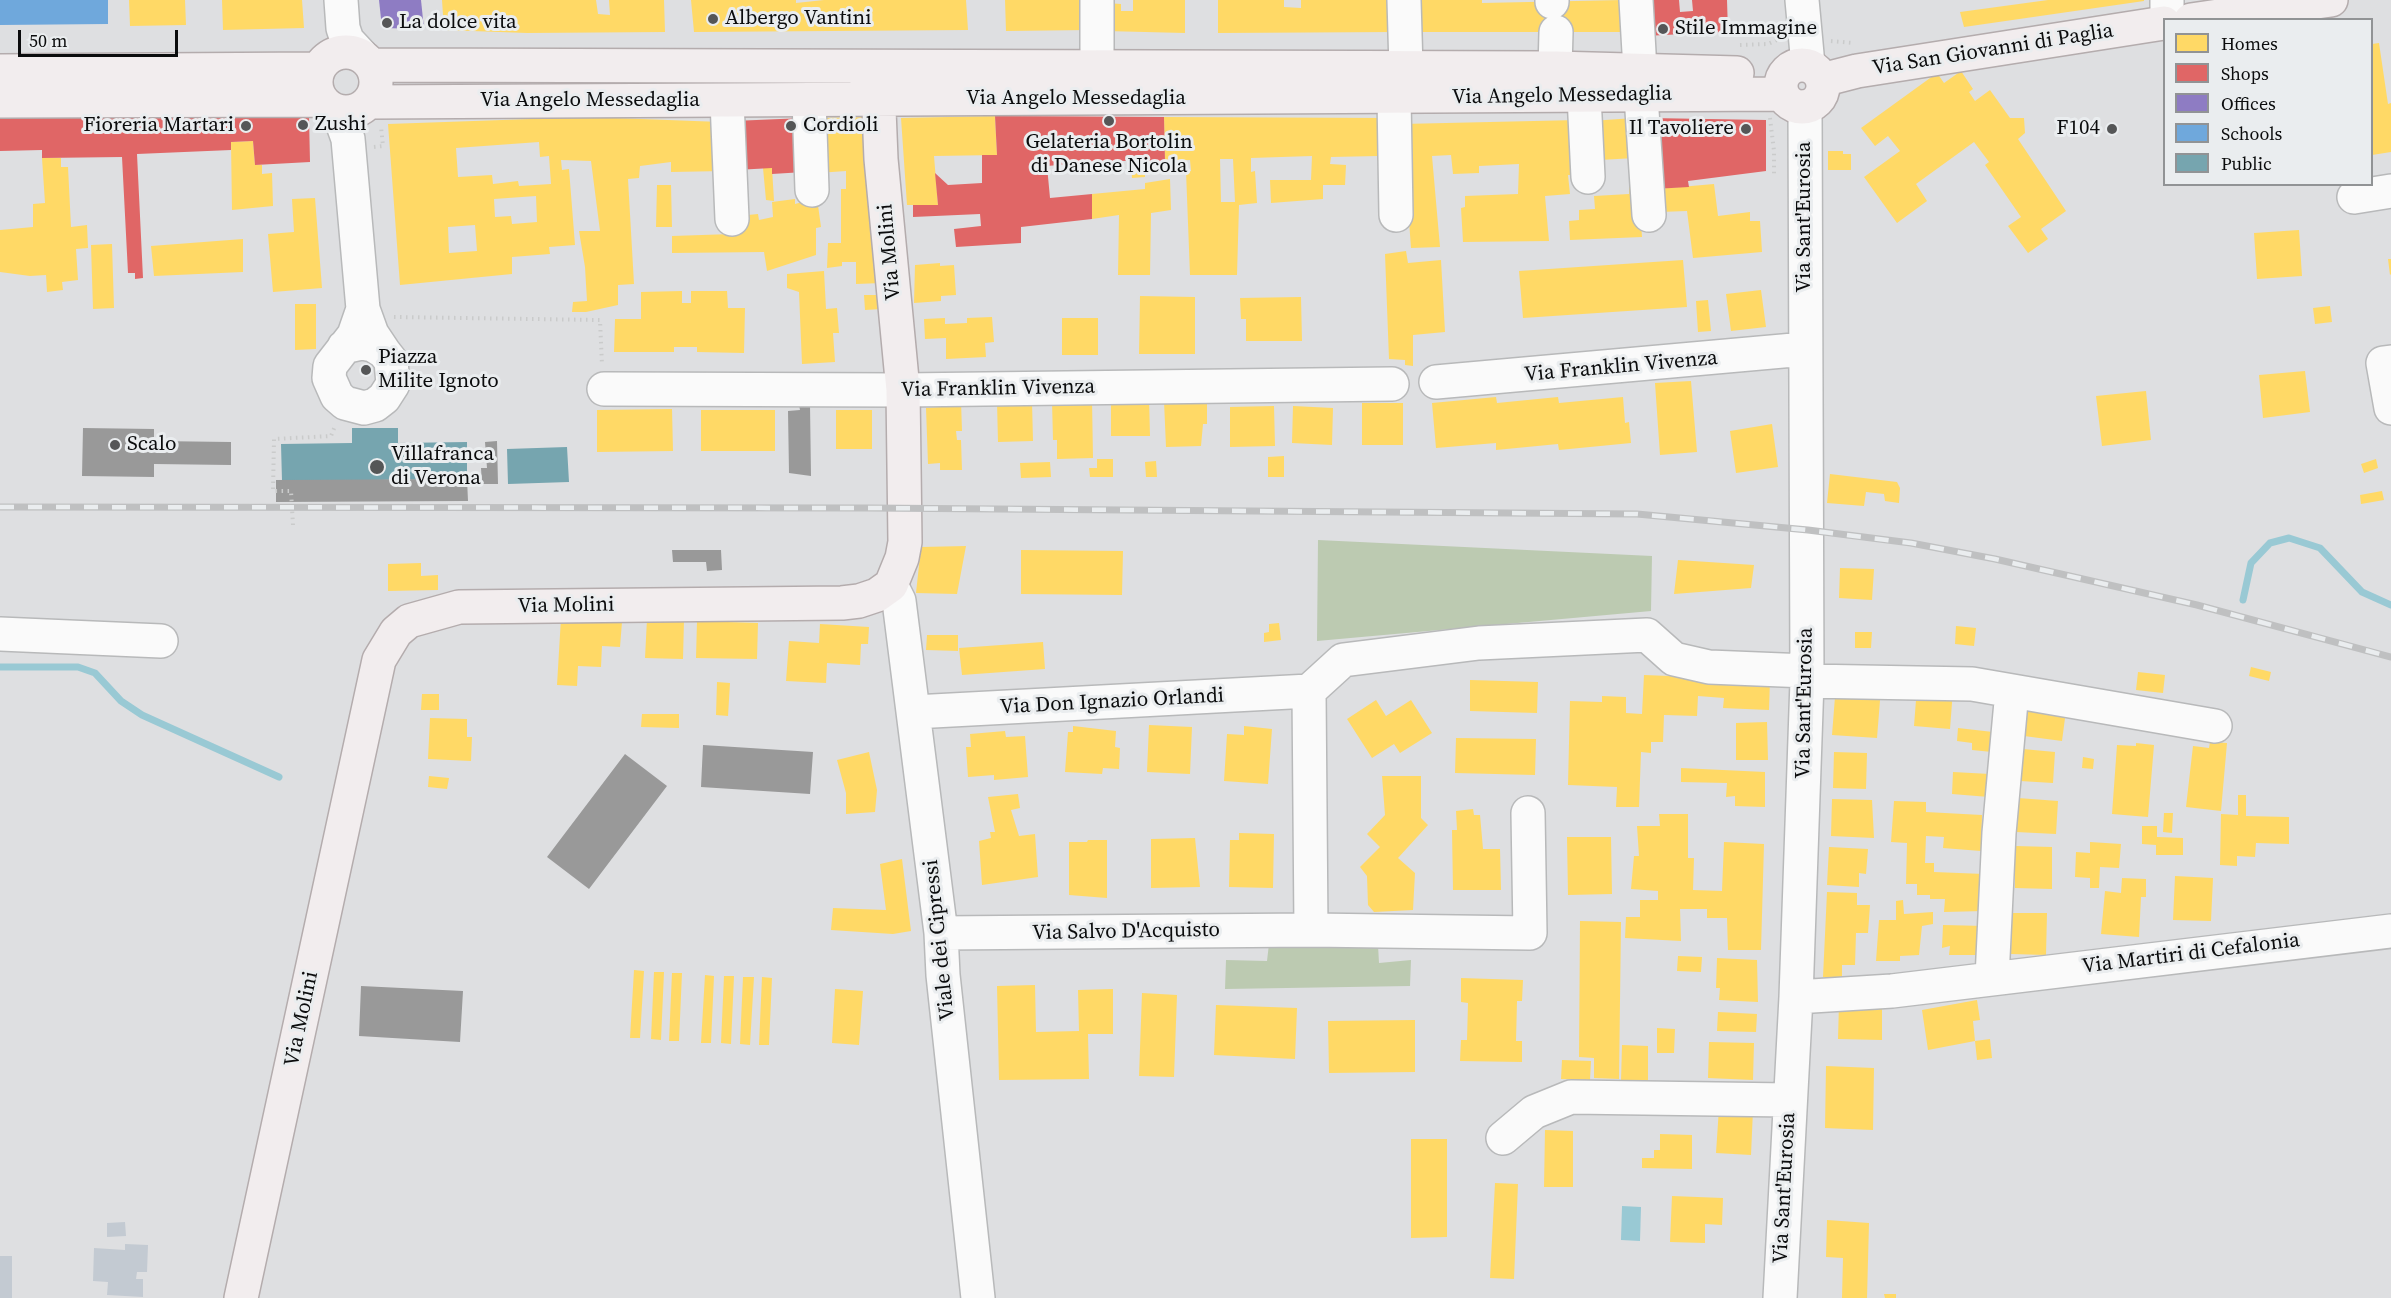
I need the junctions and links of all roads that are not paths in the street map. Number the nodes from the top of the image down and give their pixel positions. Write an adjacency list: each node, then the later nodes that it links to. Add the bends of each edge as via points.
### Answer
1 (1097, 0): 12 (street)
2 (1404, 0): 16 (street)
3 (1636, 0): 17 (street)
4 (1802, 0): 18 (street, Via Sant'Eurosia)
5 (2167, 0): 8 (street)
6 (2331, 0): 9 (main road)
7 (1553, 11): 13 (street, Via Angelo Messedaglia)
8 (2166, 18)
9 (2206, 18)
10 (2163, 21): 18 (main road, Via San Giovanni di Paglia)
11 (856, 67): 12 (main road, Via Angelo Messedaglia); 14 (main road, Via Angelo Messedaglia); 22 (main road, Via Molini, via 876,81)
12 (1097, 67): 16 (main road, Via Angelo Messedaglia); 20 (street)
13 (1555, 68): 16 (main road, Via Angelo Messedaglia); 17 (main road, Via Angelo Messedaglia)
14 (345, 69): 15 (main road, Via Angelo Messedaglia); 23 (main road, Via Angelo Messedaglia); 24 (main road, Via Angelo Messedaglia); 32 (street, via 343,125)
15 (0, 71)
16 (1400, 83): 19 (main road, Via Angelo Messedaglia); 20 (main road, Via Angelo Messedaglia); 29 (street)
17 (1641, 83): 18 (main road, Via Angelo Messedaglia); 19 (main road, Via Angelo Messedaglia); 30 (street)
18 (1800, 84): 34 (street, Via Sant'Eurosia)
19 (1584, 96): 25 (street)
20 (1097, 99): 22 (main road, Via Angelo Messedaglia)
21 (809, 100): 22 (main road, Via Angelo Messedaglia); 24 (main road, Via Angelo Messedaglia); 26 (street)
22 (879, 100): 40 (main road, Via Molini)
23 (0, 101)
24 (728, 101): 31 (street)
25 (1588, 177)
26 (812, 190)
27 (2391, 191): 28 (street)
28 (2354, 197)
29 (1396, 215)
30 (1649, 215)
31 (732, 219)
32 (378, 313): 33 (street, via 359,324); 35 (street, via 372,334)
33 (344, 347): 35 (street, via 362,342); 35 (street, via 330,366 329,378 336,396 364,408 388,394 394,374)
34 (1805, 350): 37 (street, Via Franklin Vivenza); 45 (street, Via Sant'Eurosia)
35 (384, 352)
36 (2391, 362): 41 (street, via 2383,363)
37 (1436, 382)
38 (1392, 384): 40 (street, Via Franklin Vivenza)
39 (604, 389): 40 (street, Via Franklin Vivenza)
40 (903, 390): 42 (main road, Via Molini, via 905,542)
41 (2391, 408)
42 (891, 585): 48 (street, Viale dei Cipressi, via 899,601); 58 (main road, Via Molini, via 877,595 843,603 459,607 409,621 396,632 379,660)
43 (0, 634): 44 (street)
44 (161, 641)
45 (1807, 676): 46 (street, via 1709,667 1674,658 1647,635 1479,643 1343,660); 47 (street, via 1972,684); 55 (street, Via Sant'Eurosia)
46 (1310, 691): 48 (street, Via Don Ignazio Orlandi); 51 (street)
47 (2012, 691): 49 (street); 54 (street, via 1999,833)
48 (914, 712): 53 (street, Viale dei Cipressi)
49 (2215, 726)
50 (1528, 813): 51 (street, Via Salvo D'Acquisto, via 1530,933)
51 (1311, 930): 53 (street, Via Salvo D'Acquisto)
52 (2391, 932): 54 (street, Via Martiri di Cefalonia)
53 (941, 933): 59 (street, Viale dei Cipressi)
54 (1992, 978): 55 (street, Via Martiri di Cefalonia, via 1892,991)
55 (1796, 997): 56 (street, Via Sant'Eurosia)
56 (1789, 1100): 57 (street, via 1571,1097 1534,1112); 60 (street, Via Sant'Eurosia)
57 (1503, 1138)
58 (241, 1298)
59 (978, 1298)
60 (1780, 1298)

